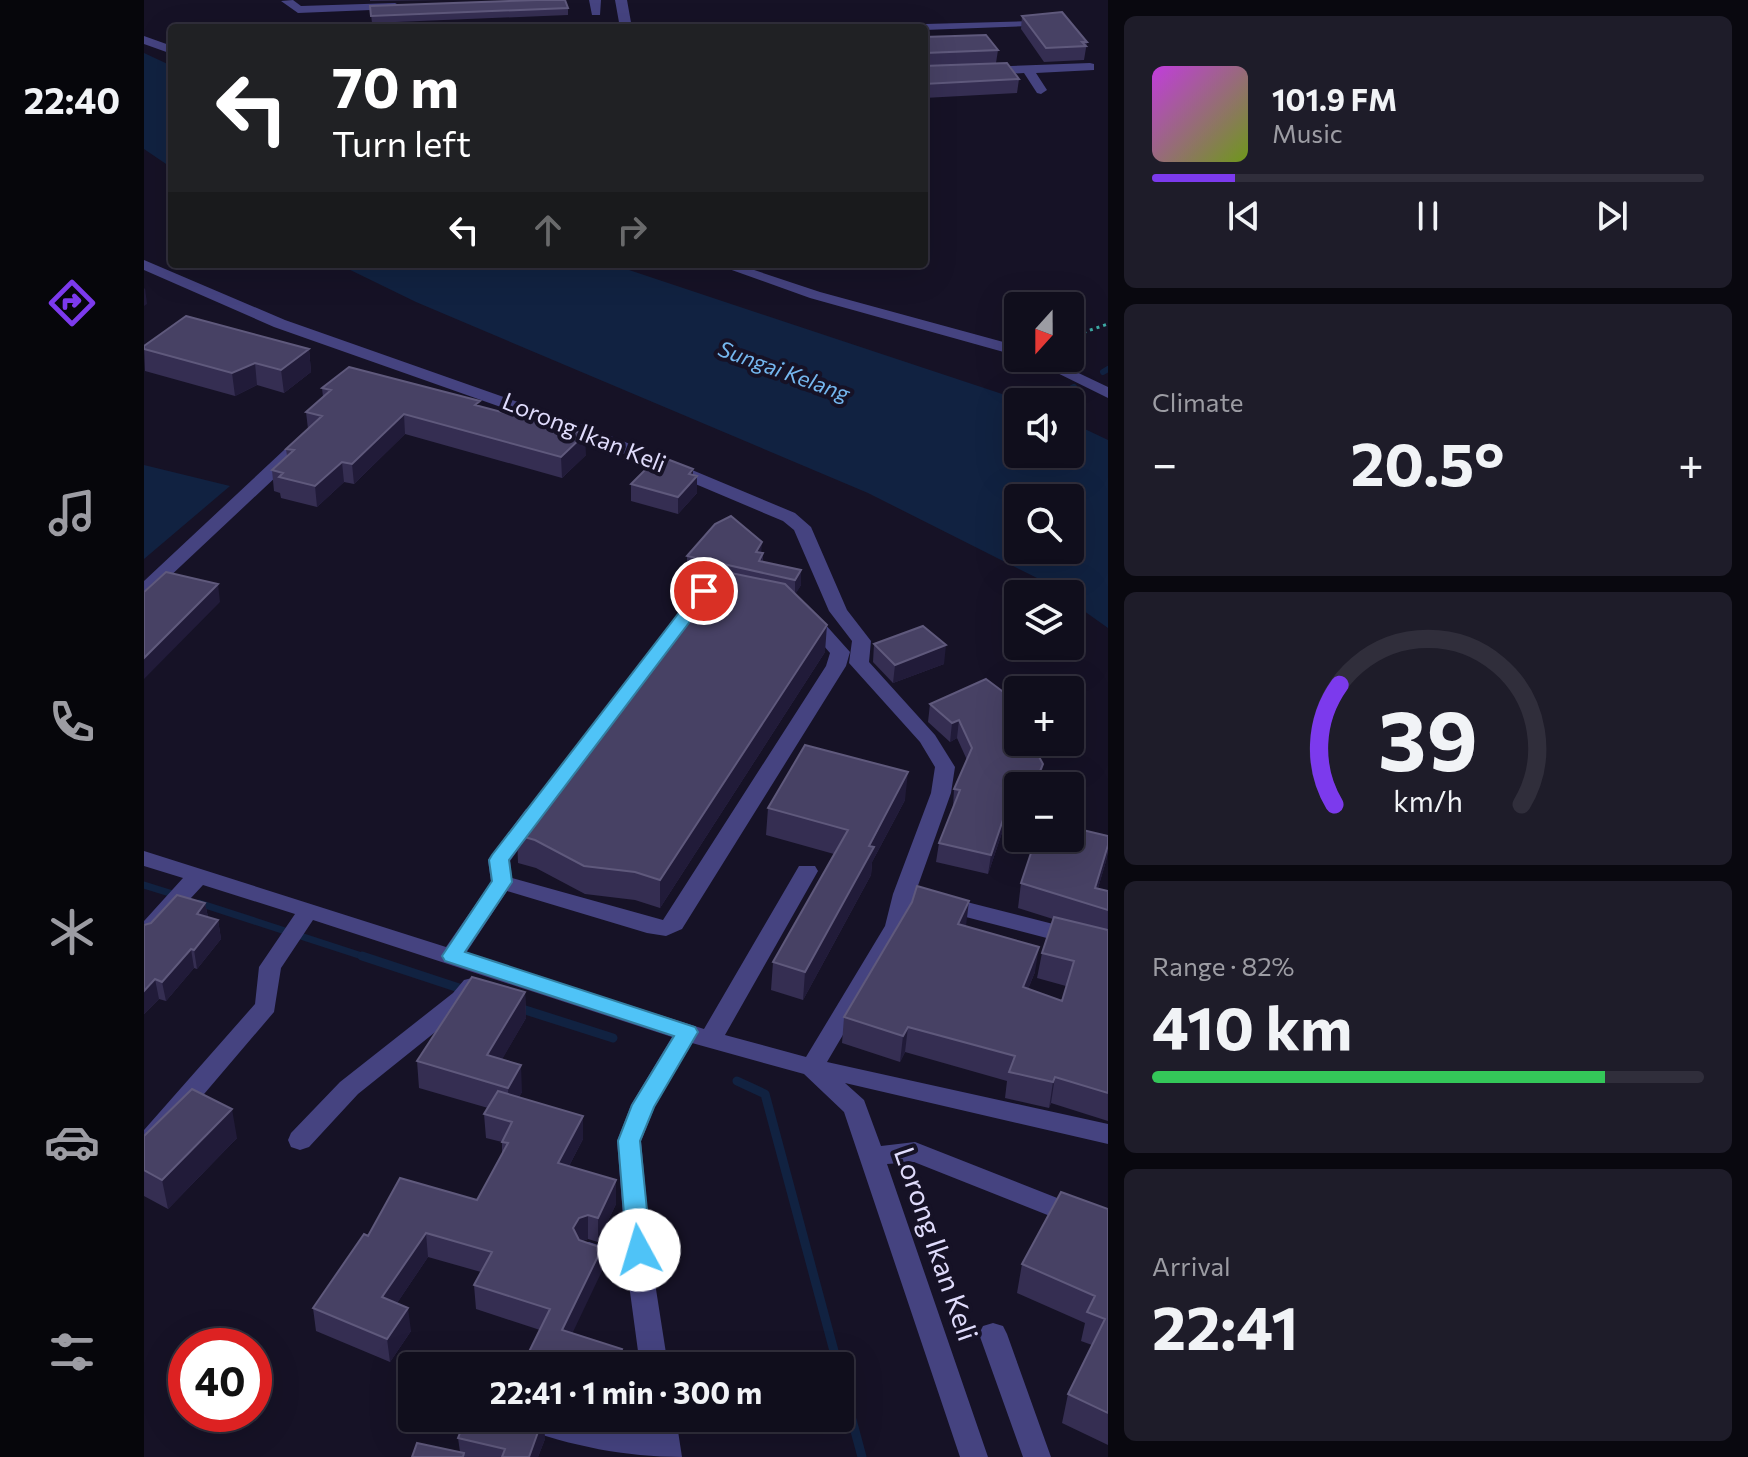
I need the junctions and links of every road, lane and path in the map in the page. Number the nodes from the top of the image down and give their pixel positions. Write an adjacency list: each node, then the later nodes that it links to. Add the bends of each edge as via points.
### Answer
1 (621, 0): 5 (street)
2 (287, 1): 3 (street, via 298,10)
3 (404, 6)
4 (1028, 23): 6 (street)
5 (625, 24)
6 (928, 27)
7 (144, 40): 8 (street)
8 (168, 49)
9 (1090, 67): 10 (street)
10 (1027, 69): 11 (street); 12 (street)
11 (968, 72)
12 (1041, 90)
13 (144, 264): 28 (street, Lorong Ikan Keli, via 295,329 531,411 789,517 802,527 838,611 862,641 859,663 928,739 945,767 941,793)
14 (734, 268): 17 (street)
15 (1108, 324): 16 (path)
16 (1084, 332)
17 (1004, 347)
18 (1064, 372): 19 (street)
19 (1108, 393)
20 (302, 443): 21 (street)
21 (144, 591)
22 (791, 603): 26 (street, via 840,652 836,666 674,924 647,925)
23 (545, 798): 26 (street, via 499,860)
24 (144, 858): 27 (street, Lorong Ikan Keli)
25 (807, 871): 34 (street)
26 (502, 882): 32 (street)
27 (187, 889): 29 (street, Lorong Ikan Keli); 30 (street)
28 (904, 894): 31 (street); 35 (street, Lorong Ikan Keli, via 896,926)
29 (302, 921): 32 (street, Lorong Ikan Keli); 38 (street, via 270,967 266,1006)
30 (144, 935)
31 (1108, 946)
32 (452, 956): 33 (street, Lorong Ikan Keli)
33 (477, 980): 34 (street, Lorong Ikan Keli); 37 (street, via 349,1088)
34 (698, 1036): 35 (street, Lorong Ikan Keli); 42 (street, via 643,1105 629,1141)
35 (812, 1067): 36 (street); 39 (street, Lorong Ikan Keli, via 855,1107)
36 (1108, 1134)
37 (300, 1140)
38 (144, 1147)
39 (872, 1156): 40 (street, via 915,1152); 48 (street, Lorong Ikan Keli)
40 (1108, 1229)
41 (589, 1253): 42 (street)
42 (640, 1270): 44 (street)
43 (993, 1334): 49 (street)
44 (652, 1352)
45 (571, 1432): 47 (street)
46 (664, 1432): 47 (street)
47 (667, 1453)
48 (974, 1457)
49 (1037, 1457)

